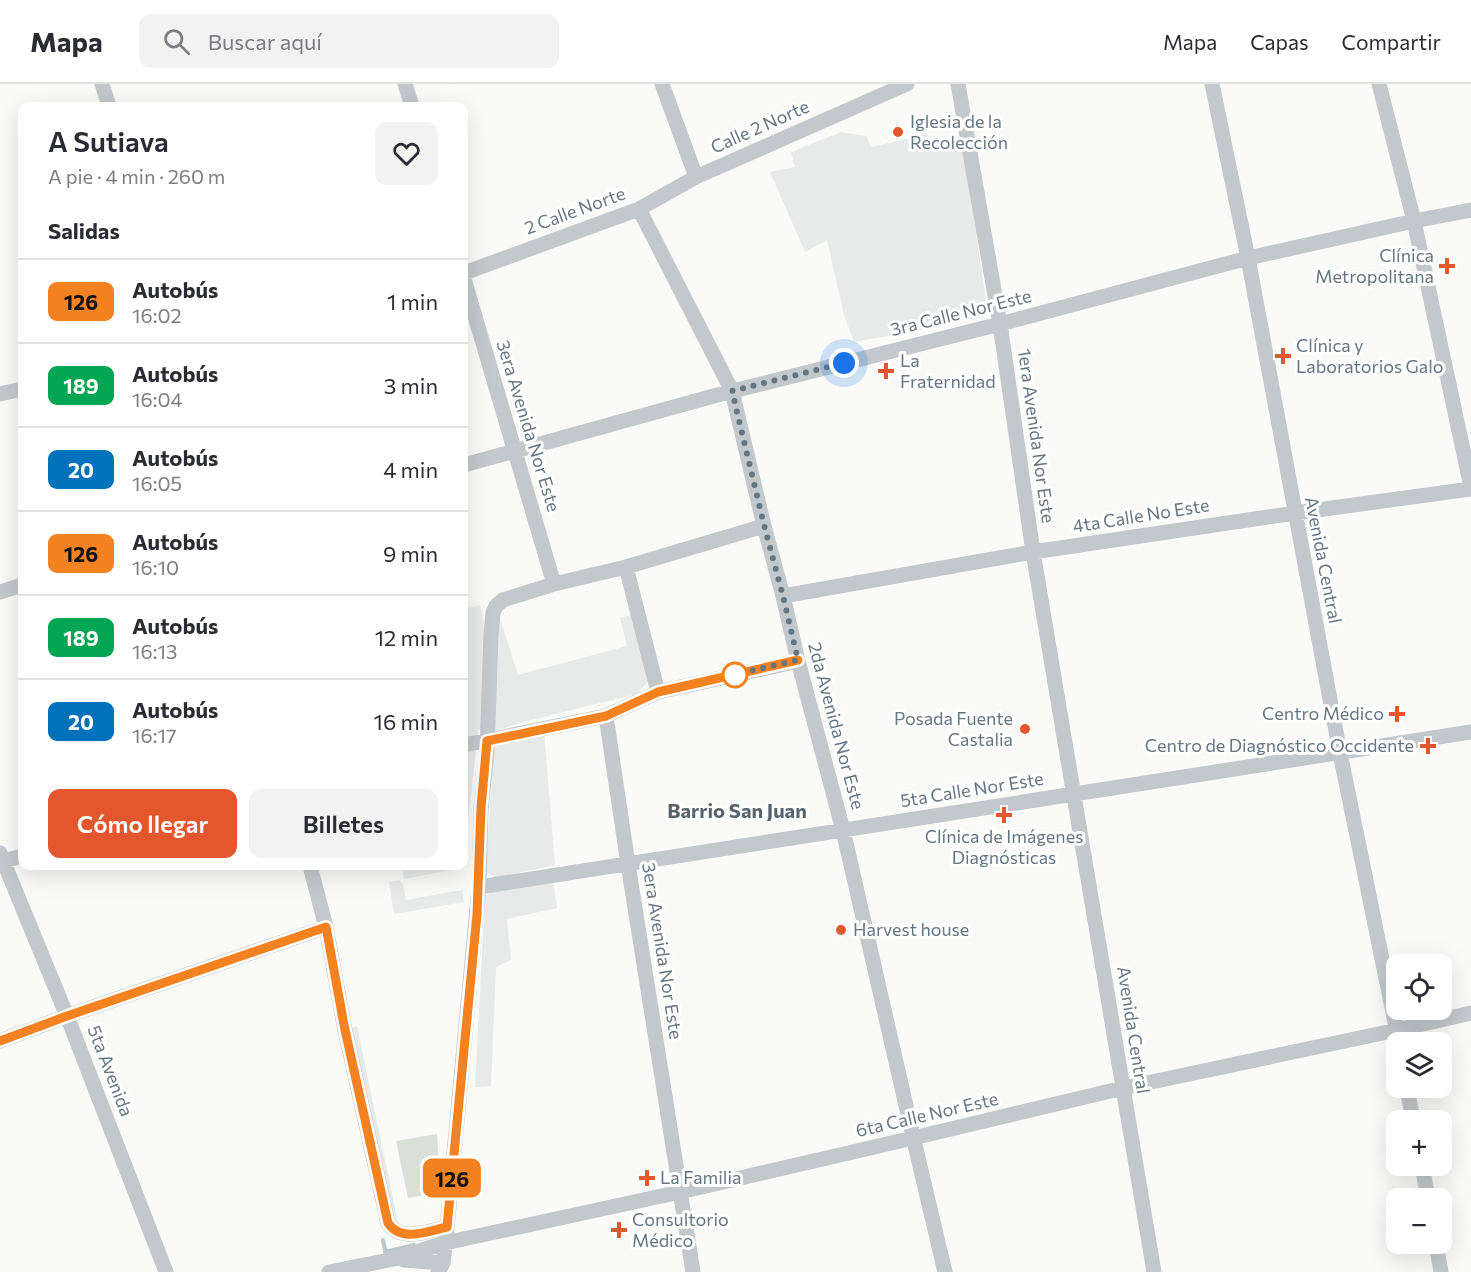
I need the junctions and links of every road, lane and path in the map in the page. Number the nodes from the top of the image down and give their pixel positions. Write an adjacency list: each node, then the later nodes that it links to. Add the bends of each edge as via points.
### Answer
1 (102, 84): 8 (street)
2 (405, 84): 9 (street)
3 (662, 84): 10 (street)
4 (907, 84): 10 (street, Calle 2 Norte)
5 (958, 84): 17 (street, 1era Avenida Nor Este)
6 (1212, 84): 14 (street, Avenida Central)
7 (1379, 84): 13 (street)
8 (108, 102)
9 (411, 102)
10 (696, 177): 11 (street, 2 Calle Norte)
11 (639, 209): 15 (street, 2 Calle Norte); 19 (street, 2da Avenida Nor Este)
12 (1471, 210): 13 (street, 3ra Calle Nor Este)
13 (1414, 221): 14 (street, 3ra Calle Nor Este); 23 (street)
14 (1248, 258): 17 (street, 3ra Calle Nor Este); 24 (street, Avenida Central)
15 (468, 272)
16 (468, 292): 21 (street, 3era Avenida Nor Este)
17 (1000, 324): 19 (street, 3ra Calle Nor Este); 26 (street, 1era Avenida Nor Este)
18 (18, 390): 20 (street)
19 (732, 391): 21 (street, 3ra Calle Nor Este); 25 (street, 2da Avenida Nor Este)
20 (0, 394)
21 (516, 452): 22 (street, 3ra Calle Nor Este); 28 (street, 3era Avenida Nor Este)
22 (468, 464)
23 (1471, 488): 24 (street, 4ta Calle No Este)
24 (1295, 513): 26 (street, 4ta Calle No Este); 38 (street, Avenida Central)
25 (764, 525): 27 (street); 31 (street, 2da Avenida Nor Este)
26 (1033, 552): 31 (street, 4ta Calle No Este); 39 (street, 1era Avenida Nor Este)
27 (626, 567): 28 (street); 33 (street)
28 (554, 584): 36 (street, via 503,600 493,613)
29 (18, 586): 30 (street)
30 (0, 592)
31 (783, 596): 32 (street, 2da Avenida Nor Este)
32 (798, 660): 33 (street); 40 (street, 2da Avenida Nor Este)
33 (658, 692): 34 (street)
34 (606, 716): 36 (street); 43 (street, 3era Avenida Nor Este)
35 (1471, 732): 38 (street, 5ta Calle Nor Este)
36 (487, 741): 37 (street); 45 (street)
37 (468, 744)
38 (1340, 753): 39 (street, 5ta Calle Nor Este); 49 (street, Avenida Central)
39 (1074, 794): 40 (street, 5ta Calle Nor Este); 53 (street, Avenida Central)
40 (843, 830): 43 (street, 5ta Calle Nor Este); 54 (street, 2da Avenida Nor Este)
41 (18, 856): 42 (street)
42 (1, 858): 48 (street, 5ta Avenida)
43 (628, 864): 45 (street, 5ta Calle Nor Este); 55 (street, 3era Avenida Nor Este)
44 (311, 870): 46 (street)
45 (479, 887): 56 (street)
46 (326, 927): 48 (street); 56 (street, via 388,1223 396,1232 409,1235)
47 (1471, 1013): 50 (street, 6ta Calle Nor Este)
48 (67, 1016): 52 (street); 61 (street, 5ta Avenida)
49 (1397, 1032)
50 (1411, 1032)
51 (1386, 1038): 53 (street, 6ta Calle Nor Este)
52 (0, 1041)
53 (1123, 1088): 54 (street, 6ta Calle Nor Este); 65 (street, Avenida Central)
54 (913, 1138): 55 (street, 6ta Calle Nor Este); 64 (street, 2da Avenida Nor Este)
55 (681, 1192): 57 (street, 6ta Calle Nor Este); 63 (street, 3era Avenida Nor Este)
56 (447, 1227): 57 (street)
57 (445, 1243): 59 (street, 6ta Calle Nor Este); 60 (street)
58 (1438, 1254): 66 (street)
59 (394, 1259): 60 (street, 6ta Calle Nor Este); 62 (street, 6ta Calle Nor Este)
60 (442, 1269)
61 (166, 1272)
62 (329, 1272)
63 (693, 1272)
64 (945, 1272)
65 (1154, 1272)
66 (1441, 1272)

